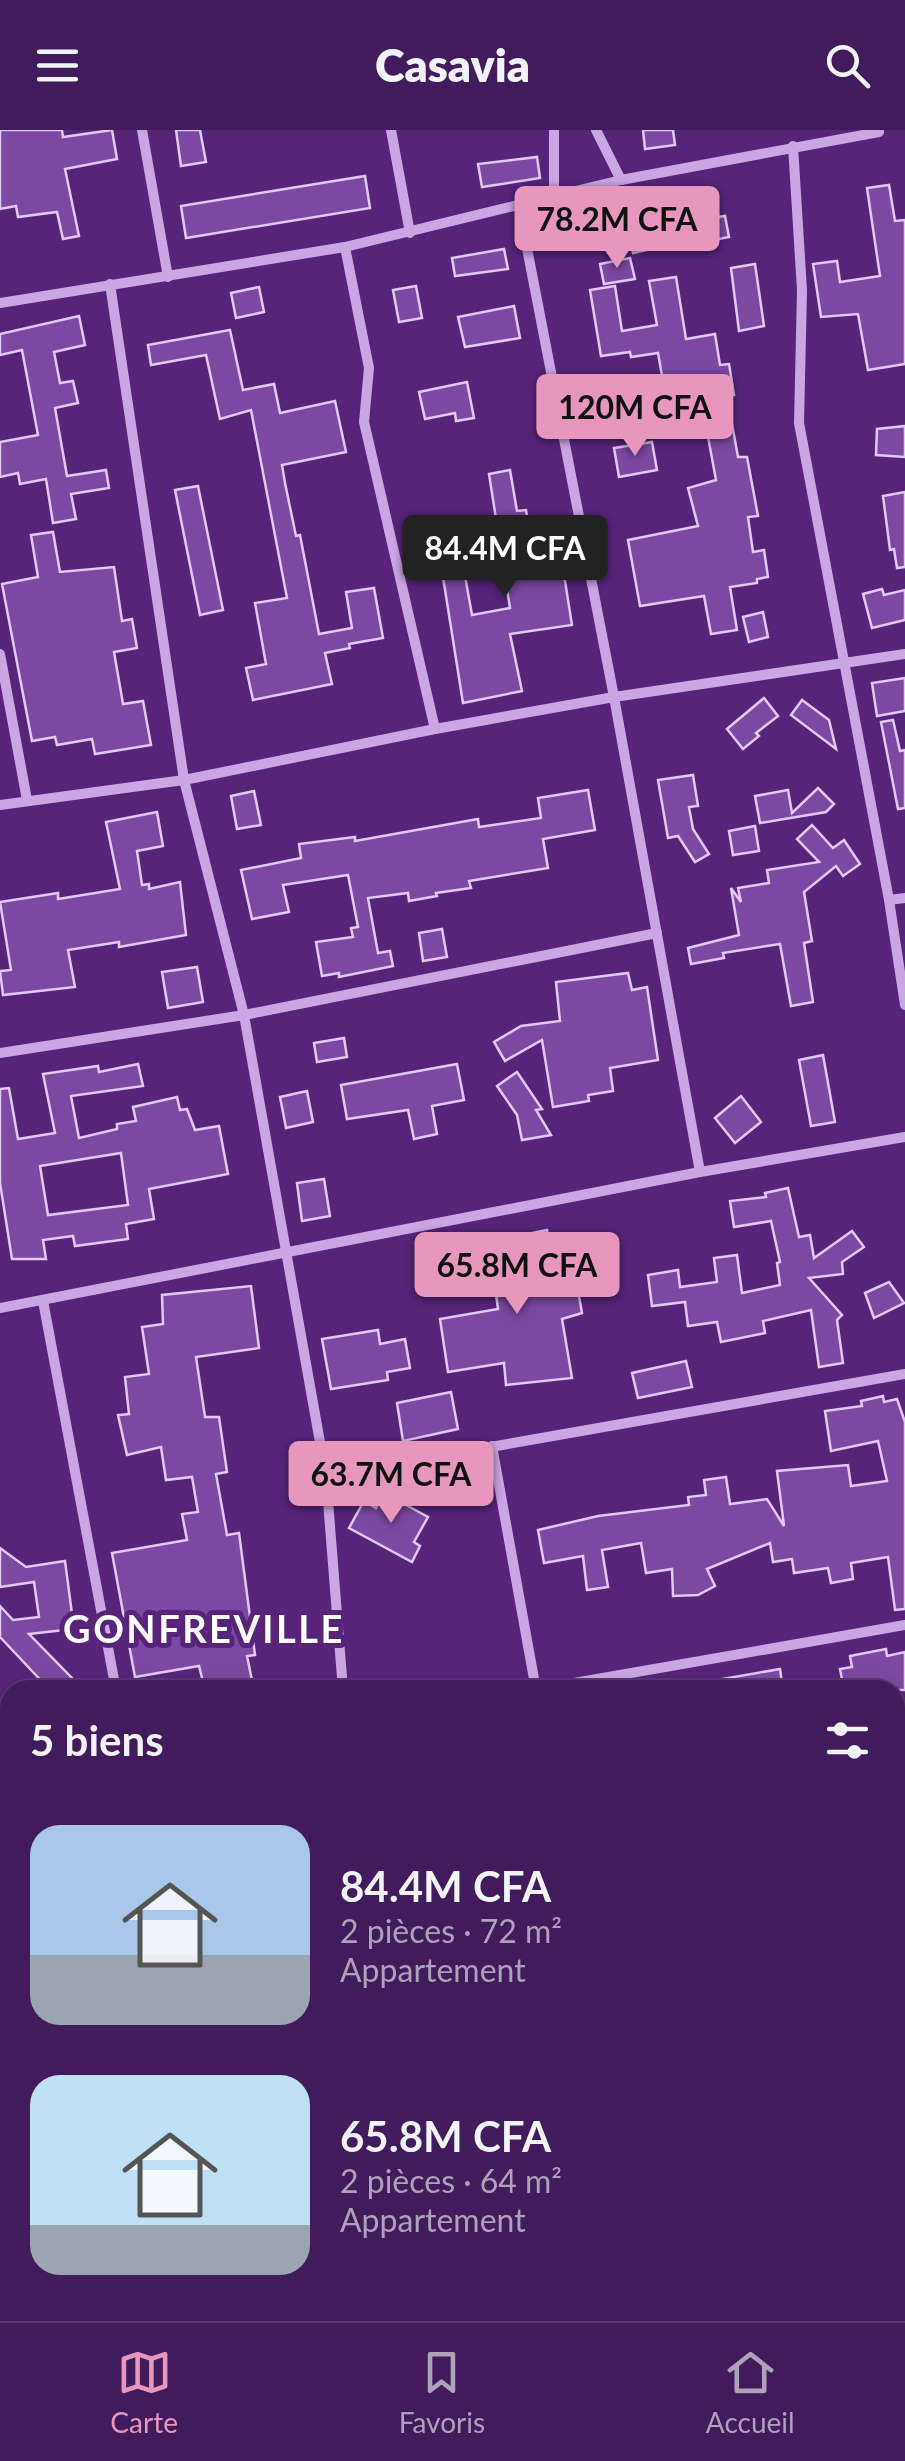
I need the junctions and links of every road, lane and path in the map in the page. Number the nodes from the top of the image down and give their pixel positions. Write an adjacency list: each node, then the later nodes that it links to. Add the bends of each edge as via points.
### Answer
1 (142, 130): 12 (street)
2 (391, 130): 10 (street)
3 (554, 130): 8 (street)
4 (596, 130): 7 (street)
5 (879, 132): 6 (street)
6 (793, 146): 7 (street); 17 (street, via 802,290 799,423)
7 (620, 180): 8 (street)
8 (554, 195): 9 (street)
9 (519, 206): 10 (street); 18 (street)
10 (410, 234): 11 (street)
11 (346, 247): 12 (street); 19 (street, via 370,368 364,422)
12 (168, 277): 13 (street)
13 (110, 284): 14 (street); 20 (street)
14 (0, 304)
15 (0, 654): 21 (street)
16 (905, 654): 17 (street)
17 (846, 661): 18 (street); 24 (street)
18 (614, 697): 19 (street); 25 (street)
19 (435, 729): 20 (street)
20 (184, 780): 21 (street); 27 (street)
21 (27, 800): 22 (street)
22 (0, 804)
23 (905, 898): 24 (street)
24 (889, 900): 26 (street)
25 (657, 933): 27 (street); 30 (street)
26 (905, 1005)
27 (244, 1015): 28 (street); 31 (street)
28 (0, 1052)
29 (905, 1136): 30 (street)
30 (700, 1172): 31 (street)
31 (287, 1250): 32 (street); 36 (street)
32 (42, 1301): 33 (street); 38 (street)
33 (0, 1308)
34 (905, 1374): 35 (street)
35 (492, 1446): 36 (street); 40 (street)
36 (326, 1476): 39 (street)
37 (905, 1625): 41 (street)
38 (114, 1680)
39 (342, 1680)
40 (534, 1680)
41 (593, 1680)

